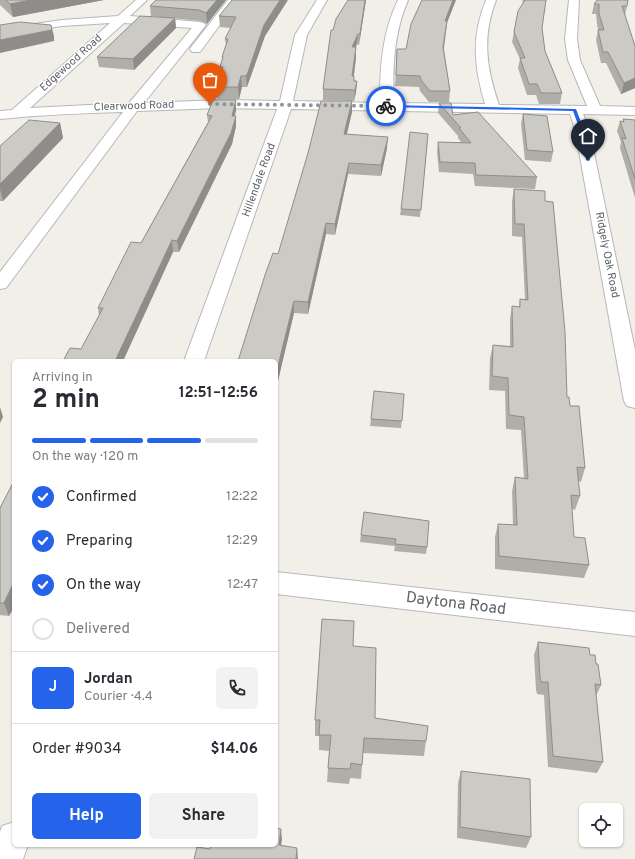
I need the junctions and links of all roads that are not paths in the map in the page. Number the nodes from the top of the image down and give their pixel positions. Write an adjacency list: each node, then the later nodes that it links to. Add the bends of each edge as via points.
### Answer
1 (142, 0): 7 (street, Edgewood Road)
2 (233, 0): 11 (street)
3 (322, 0): 13 (street, Hillendale Road, via 302,35)
4 (404, 0): 16 (street, via 391,34 386,68)
5 (491, 0): 17 (street, via 483,25 481,52 483,78)
6 (574, 0): 19 (street, via 570,39 574,60)
7 (121, 19): 8 (street, via 62,23); 15 (street, via 200,25); 21 (street, Edgewood Road)
8 (14, 30): 9 (street); 10 (street)
9 (0, 32)
10 (0, 40)
11 (190, 58)
12 (162, 93): 14 (street)
13 (286, 104): 14 (street, Clearwood Road); 16 (street, Clearwood Road); 25 (street, Hillendale Road)
14 (153, 105): 15 (street, Clearwood Road)
15 (134, 106): 21 (street, Clearwood Road); 24 (street)
16 (387, 106): 17 (street, Clearwood Road)
17 (493, 108): 18 (street, Clearwood Road)
18 (574, 110): 19 (street, Clearwood Road); 26 (street, Ridgely Oak Road, via 584,137)
19 (595, 110): 20 (street, Clearwood Road)
20 (635, 111)
21 (16, 113): 22 (street, Clearwood Road); 23 (street, Edgewood Road)
22 (0, 115)
23 (0, 127)
24 (0, 284)
25 (195, 359)
26 (635, 401)
27 (278, 583): 28 (street, Daytona Road)
28 (635, 624)
29 (12, 843): 30 (street)
30 (6, 859)

